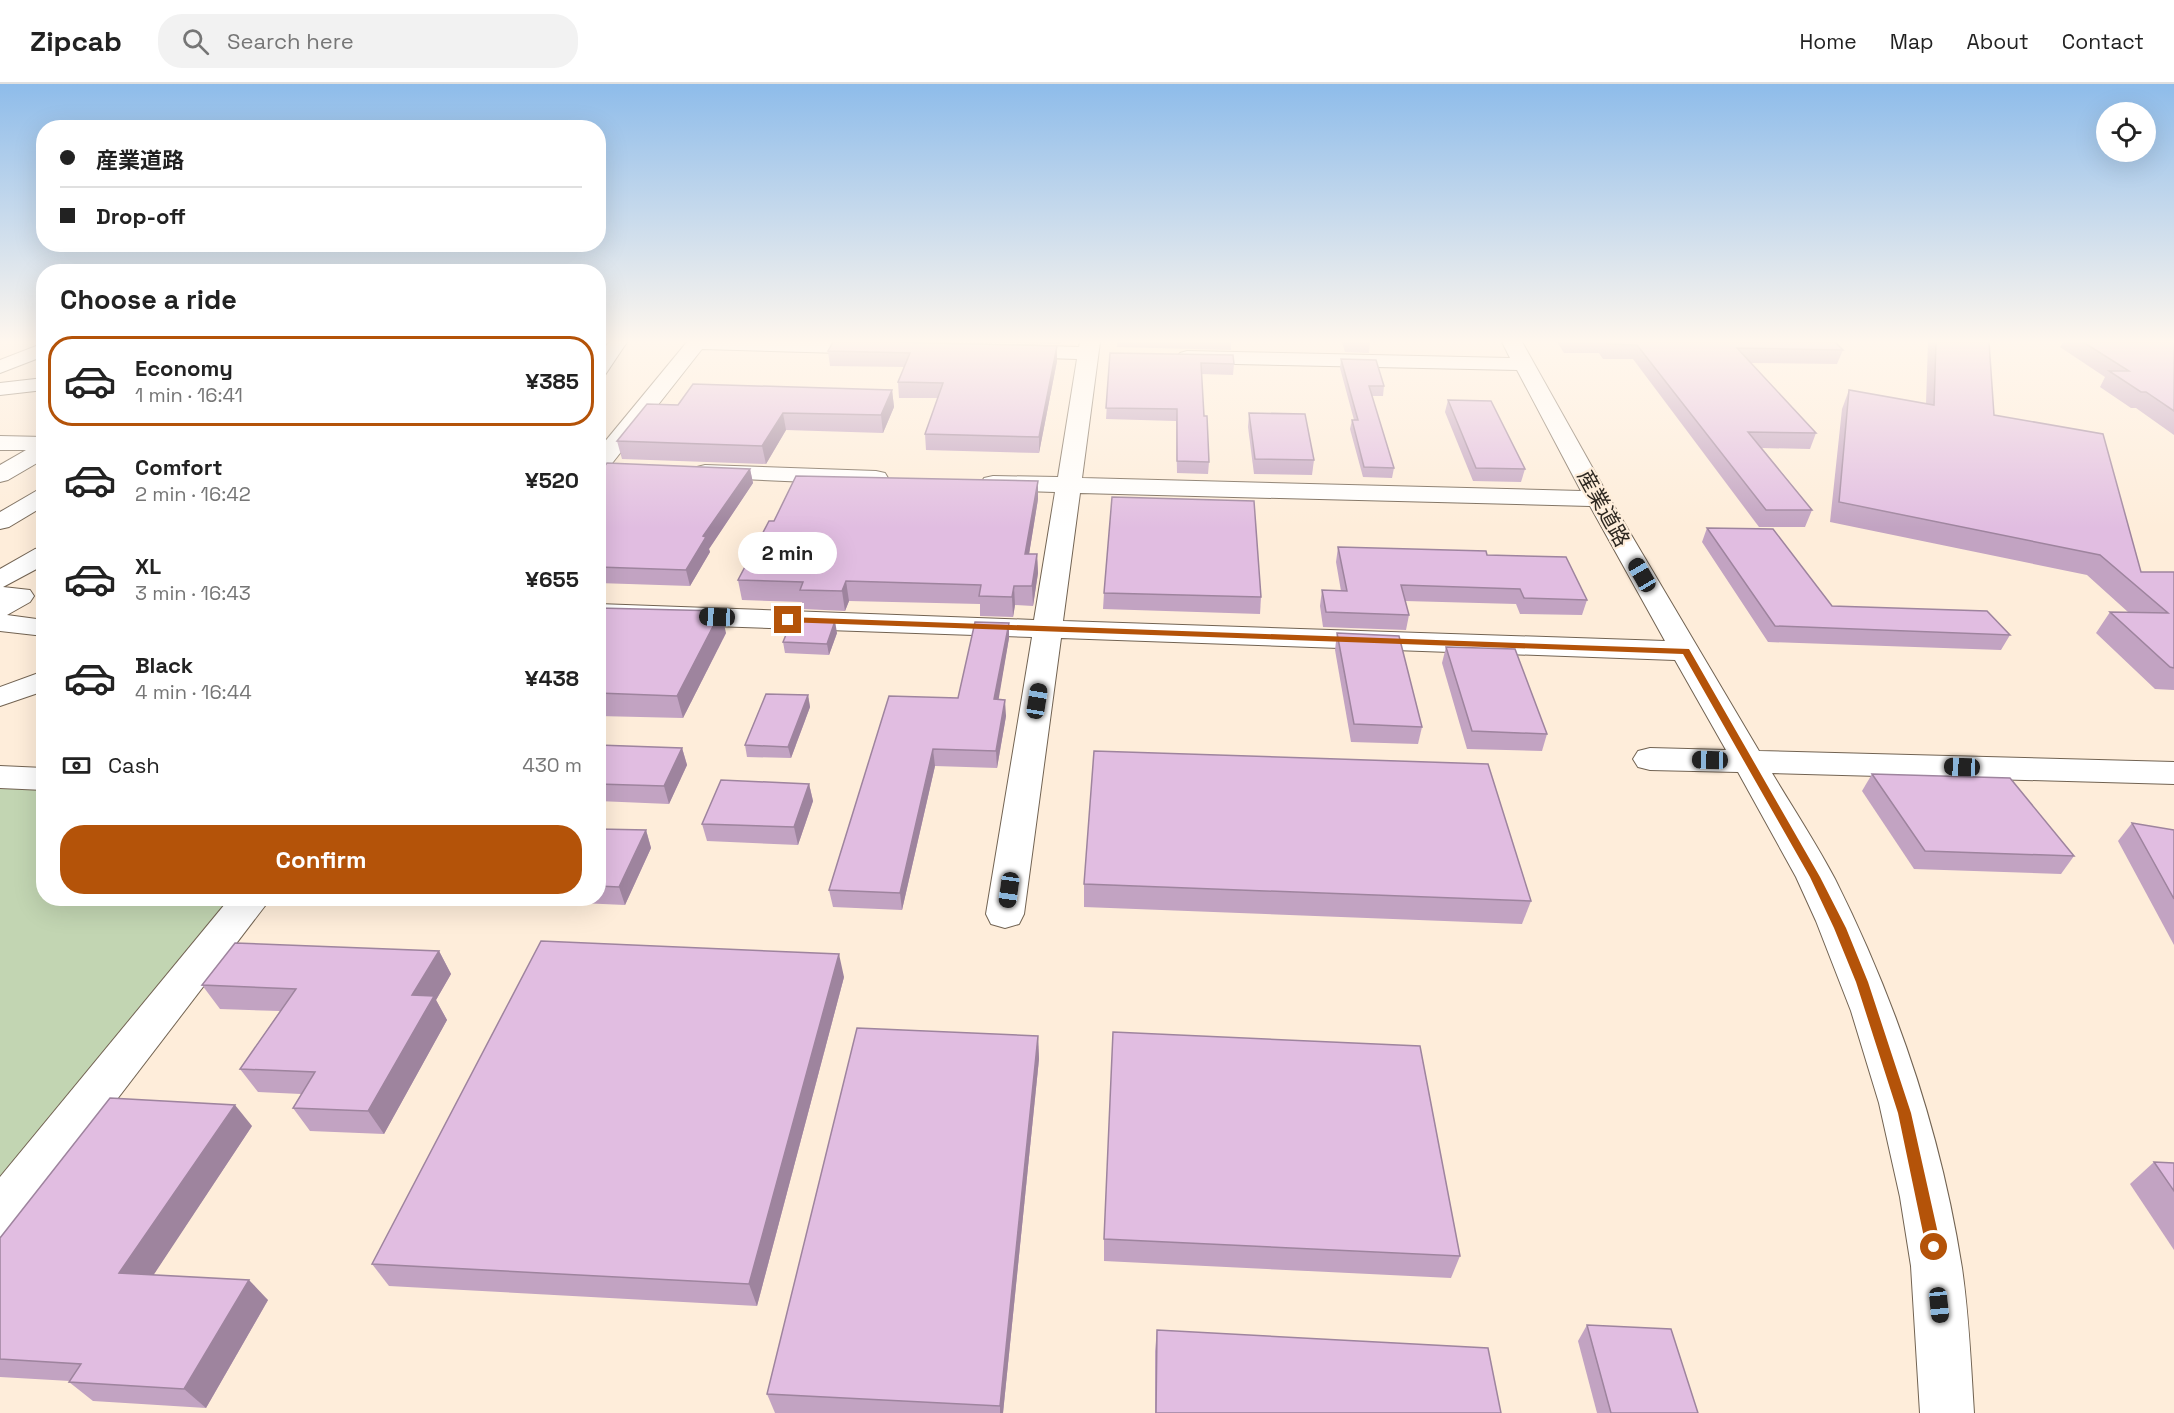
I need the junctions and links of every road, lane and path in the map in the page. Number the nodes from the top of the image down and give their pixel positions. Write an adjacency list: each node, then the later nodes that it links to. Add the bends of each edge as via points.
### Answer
1 (652, 404): 7 (street)
2 (1081, 404): 12 (street)
3 (1546, 404): 13 (street, 産業道路)
4 (0, 443): 5 (street)
5 (36, 444)
6 (36, 454): 9 (street)
7 (606, 468)
8 (681, 471): 10 (street)
9 (0, 475)
10 (893, 479)
11 (976, 482): 12 (street)
12 (1070, 486): 13 (street); 23 (street)
13 (1598, 499): 24 (street, 産業道路)
14 (36, 501): 15 (street)
15 (0, 522)
16 (36, 559): 17 (street)
17 (0, 580)
18 (0, 595): 19 (street, via 21,596)
19 (0, 609)
20 (606, 613): 23 (street)
21 (0, 623): 22 (street)
22 (36, 627)
23 (1047, 629): 24 (street); 33 (street)
24 (1686, 651): 28 (street, 産業道路)
25 (36, 683): 26 (street)
26 (0, 697)
27 (1650, 759): 28 (street)
28 (1749, 761): 29 (street); 35 (street, 産業道路, via 1840,928 1905,1113 1934,1247)
29 (2174, 774)
30 (0, 777): 31 (street)
31 (36, 779)
32 (246, 906): 34 (street)
33 (1005, 914)
34 (0, 1214)
35 (1947, 1413)

